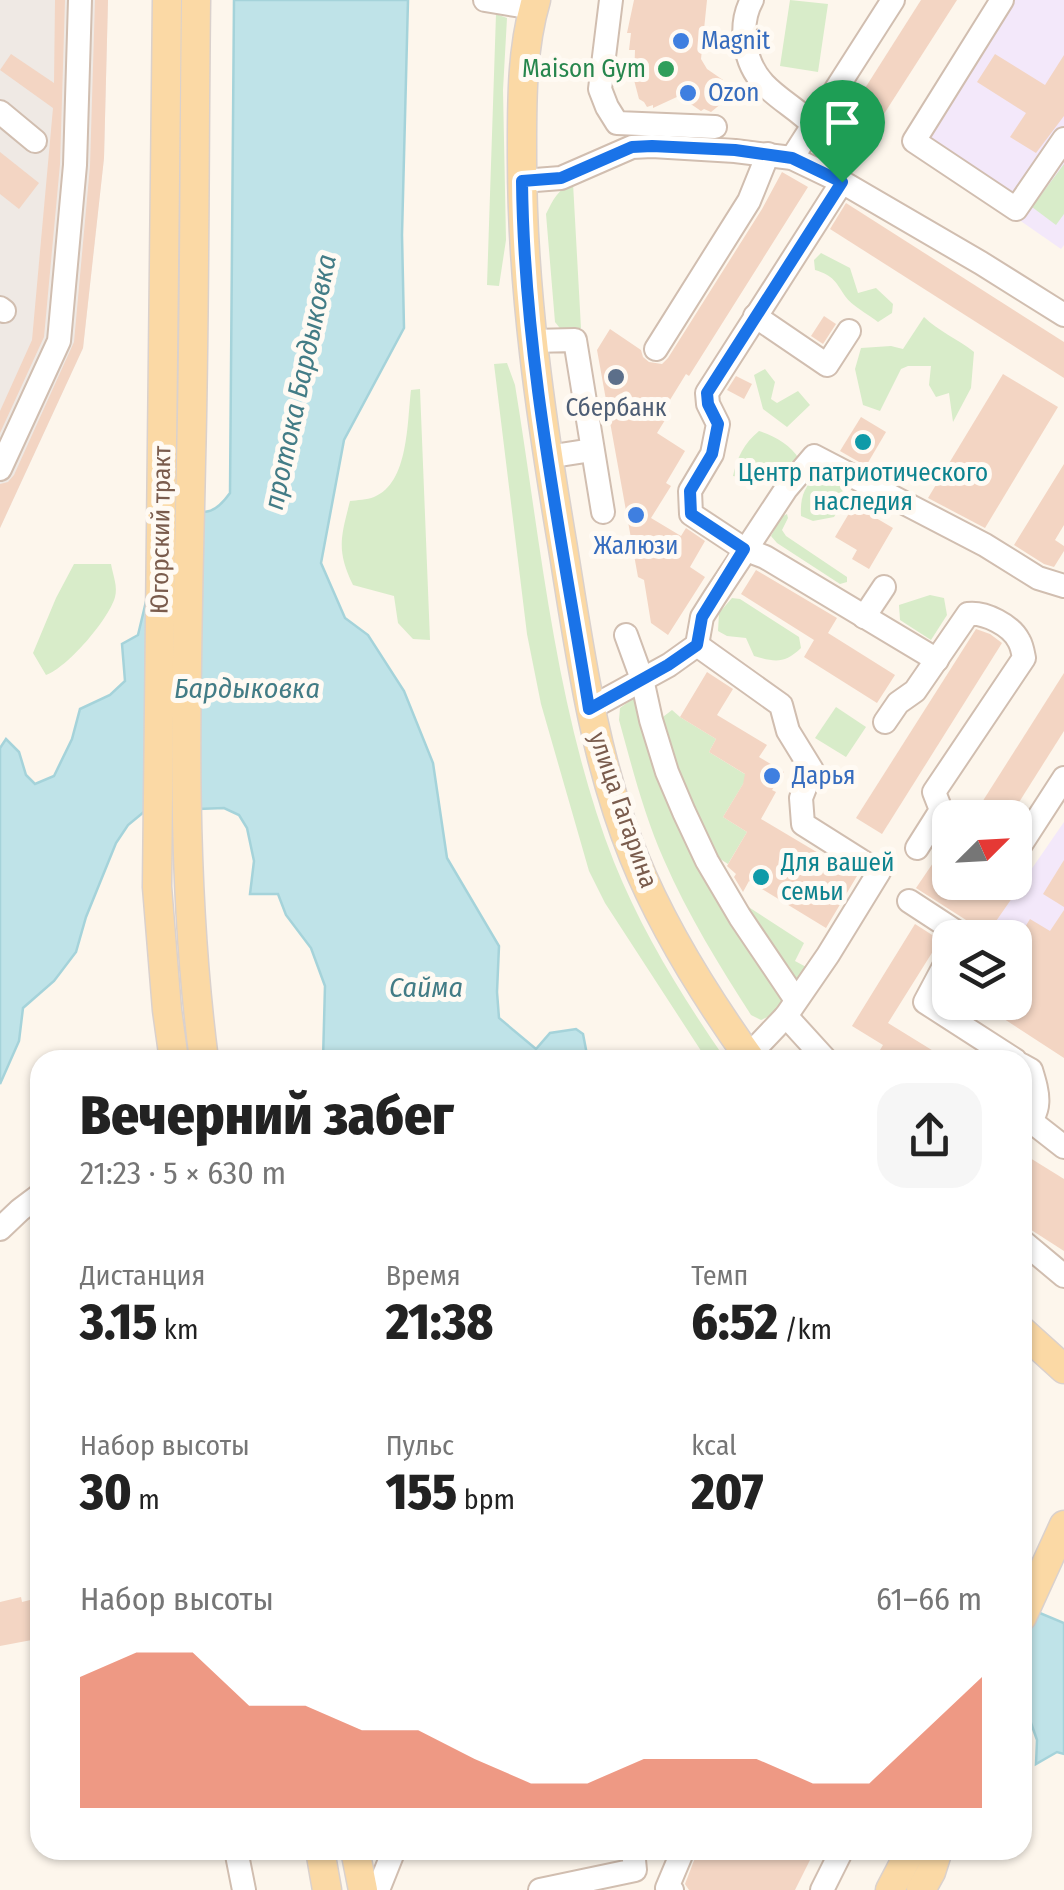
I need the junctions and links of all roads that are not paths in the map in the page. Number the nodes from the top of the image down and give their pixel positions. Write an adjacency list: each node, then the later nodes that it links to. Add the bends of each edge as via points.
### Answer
1 (80, 0): 27 (lane, via 75,166 59,342)
2 (166, 0): 48 (main road, Югорский тракт, via 157,887)
3 (196, 0): 49 (main road, Югорский тракт, via 187,879)
4 (486, 0): 9 (lane)
5 (611, 0): 15 (lane, via 600,89 617,123)
6 (752, 0): 11 (lane, via 744,36 751,68)
7 (894, 0): 11 (lane)
8 (1002, 0): 13 (lane, via 914,141 1016,210)
9 (535, 4): 18 (main road, улица Гагарина, via 526,51)
10 (0, 112): 14 (lane)
11 (814, 126): 17 (lane)
12 (715, 127): 15 (lane)
13 (1064, 139)
14 (35, 140)
15 (654, 144): 16 (lane); 18 (lane, via 561,178)
16 (768, 154): 17 (lane); 24 (lane, via 749,201)
17 (792, 158): 19 (lane)
18 (522, 181): 23 (main road, улица Гагарина)
19 (842, 182): 20 (lane); 21 (lane)
20 (1064, 315)
21 (755, 316): 22 (lane, via 828,364); 29 (lane, via 707,393 718,424 712,454 690,491 691,514)
22 (850, 331)
23 (532, 341): 25 (lane, via 576,340); 26 (main road, улица Гагарина)
24 (656, 349)
25 (592, 450): 26 (lane); 28 (lane)
26 (547, 457): 37 (main road, улица Гагарина)
27 (0, 469)
28 (603, 512)
29 (744, 549): 30 (lane, via 814,456); 32 (lane); 34 (lane, via 702,617)
30 (1064, 586)
31 (884, 587): 32 (lane)
32 (864, 617): 35 (lane)
33 (626, 635): 36 (lane)
34 (697, 645): 36 (lane); 46 (lane, via 781,705 812,770 801,798 803,824 880,872)
35 (937, 660): 38 (lane); 40 (lane, via 968,614 981,613 1012,632 1024,658 934,792)
36 (642, 679): 37 (lane); 46 (lane, via 667,772 706,861)
37 (589, 709): 50 (main road, улица Гагарина, via 634,856 659,912)
38 (885, 722)
39 (1064, 778): 41 (lane)
40 (939, 800)
41 (1032, 827)
42 (932, 831): 43 (lane)
43 (917, 848)
44 (908, 901): 45 (lane)
45 (938, 920)
46 (791, 1008): 51 (lane); 52 (lane)
47 (953, 1020): 53 (lane)
48 (172, 1050)
49 (203, 1050)
50 (744, 1050)
51 (756, 1050)
52 (819, 1050)
53 (999, 1050)
54 (1032, 1073): 55 (lane, via 1039,1097)
55 (1032, 1114)
56 (1032, 1129): 57 (lane)
57 (1064, 1147)
58 (30, 1202): 59 (lane)
59 (0, 1229)
60 (1032, 1249): 61 (lane)
61 (1064, 1276)
62 (1032, 1341): 63 (main road)
63 (1064, 1369)
64 (1064, 1525): 65 (main road)
65 (1032, 1593)
66 (238, 1860): 75 (lane)
67 (322, 1860): 76 (main road)
68 (357, 1860): 77 (main road)
69 (390, 1860): 78 (lane)
70 (634, 1860): 79 (lane, via 635,1870)
71 (679, 1860): 80 (lane, via 667,1888)
72 (837, 1860): 81 (lane)
73 (906, 1860): 82 (main road)
74 (935, 1860): 83 (main road)
75 (244, 1890)
76 (326, 1890)
77 (363, 1890)
78 (378, 1890)
79 (540, 1890)
80 (672, 1890)
81 (822, 1890)
82 (890, 1890)
83 (921, 1890)

